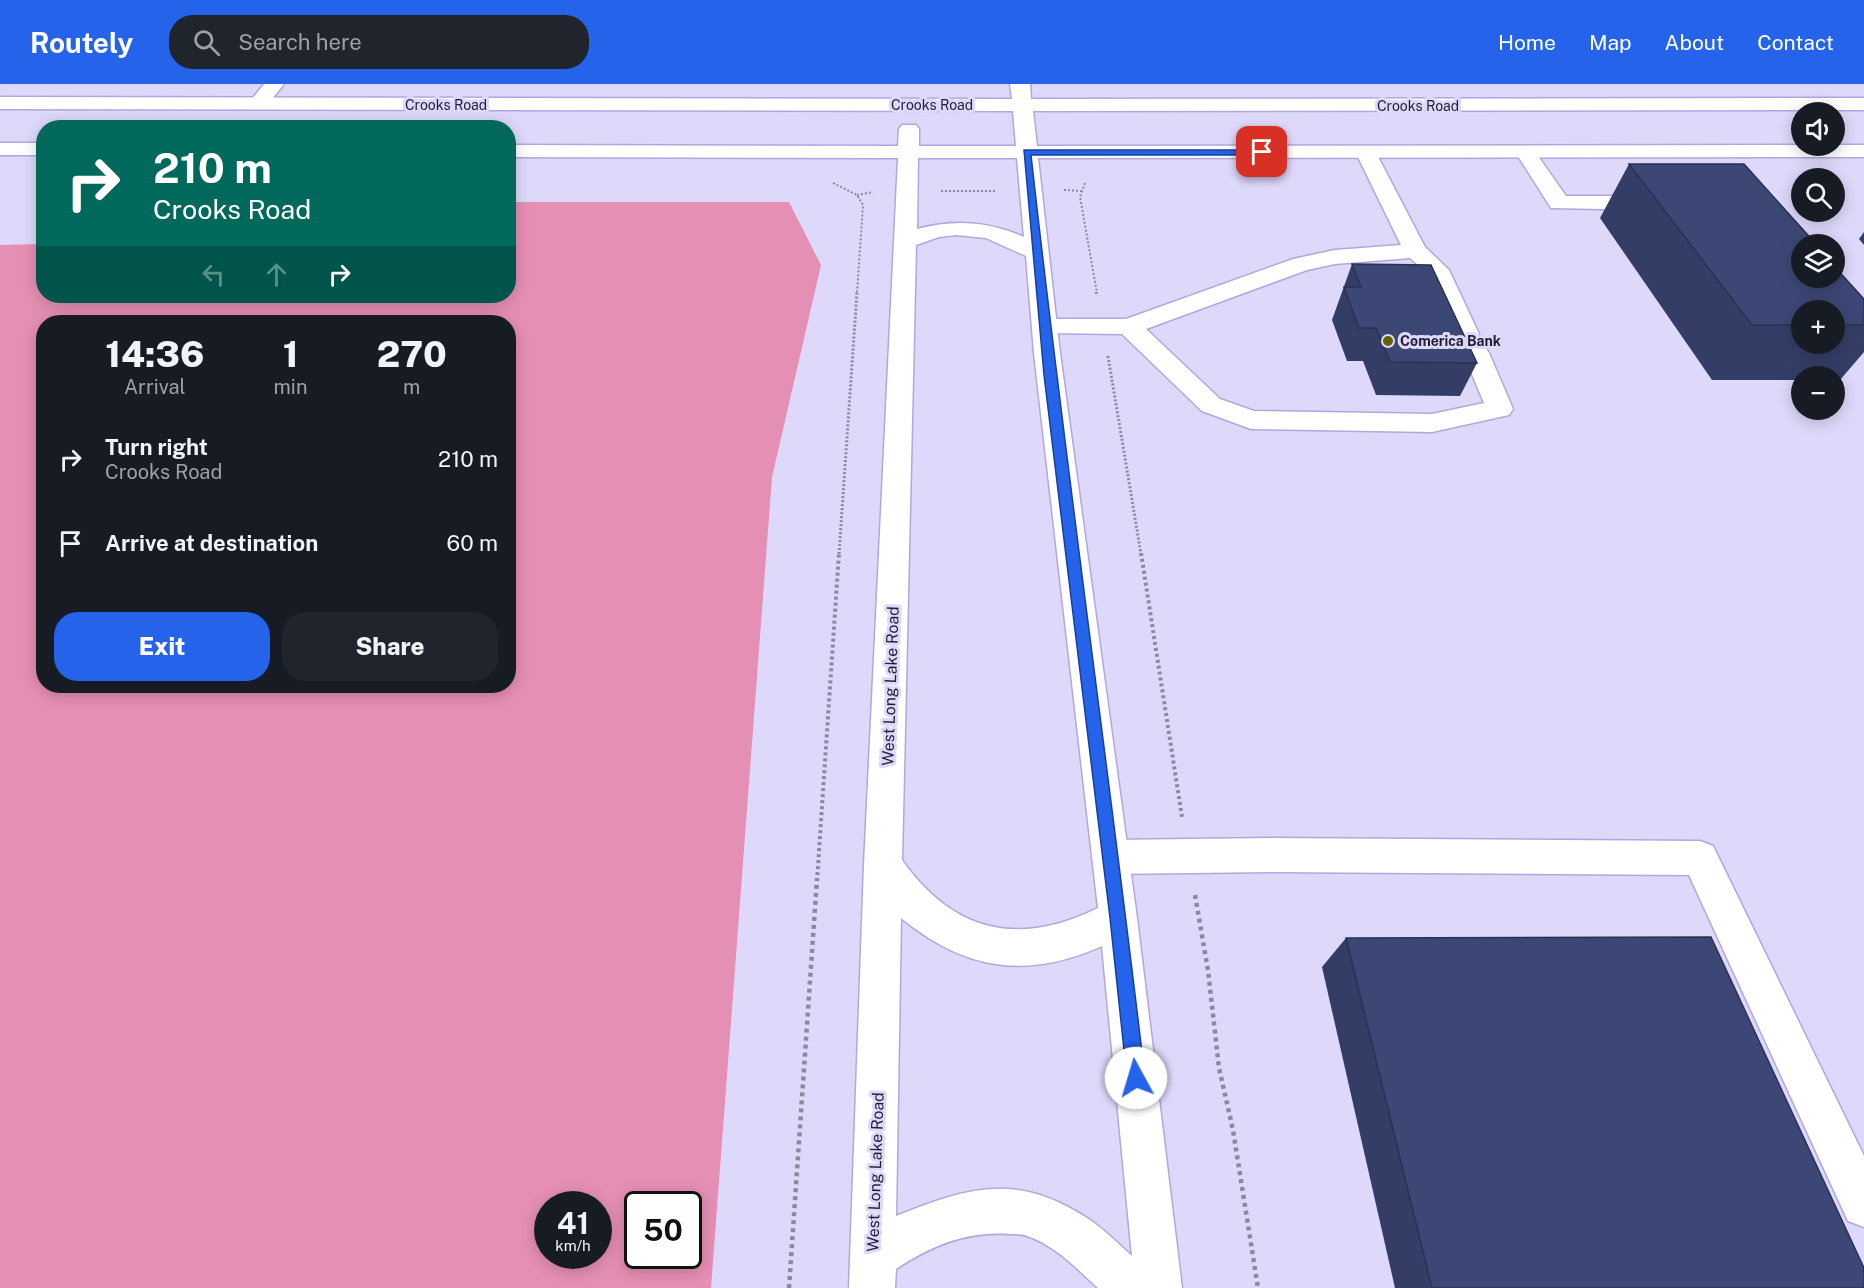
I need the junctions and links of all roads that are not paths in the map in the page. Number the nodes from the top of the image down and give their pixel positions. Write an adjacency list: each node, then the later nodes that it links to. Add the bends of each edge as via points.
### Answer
1 (274, 84): 5 (main road)
2 (910, 84): 7 (main road, West Long Lake Road)
3 (1020, 84): 9 (main road)
4 (0, 103): 5 (main road, Crooks Road)
5 (258, 104): 6 (main road, Crooks Road)
6 (769, 105): 7 (main road, Crooks Road); 15 (main road, via 778,118 775,129 764,141)
7 (910, 105): 9 (main road, Crooks Road); 16 (main road, West Long Lake Road)
8 (1183, 105): 9 (main road, Crooks Road); 10 (main road, Crooks Road); 18 (main road, via 1160,117 1156,131)
9 (1022, 106): 17 (main road)
10 (1861, 106)
11 (0, 149): 12 (main road)
12 (36, 149)
13 (516, 151): 15 (main road)
14 (1864, 151): 20 (main road)
15 (736, 152): 16 (main road)
16 (908, 152): 17 (main road); 22 (main road, West Long Lake Road)
17 (1027, 152): 18 (main road); 24 (main road)
18 (1171, 153): 19 (main road)
19 (1366, 153): 20 (main road); 23 (main road)
20 (1526, 153): 21 (main road, via 1559,203)
21 (1676, 203)
22 (904, 241): 24 (main road, via 936,229 975,228 1019,241); 28 (main road, West Long Lake Road)
23 (1415, 251): 26 (main road, via 1335,257 1301,264); 26 (main road, via 1437,270 1500,409 1432,423 1251,420 1211,405)
24 (1038, 254): 25 (main road)
25 (1045, 326): 26 (main road); 27 (main road)
26 (1129, 327)
27 (1110, 857): 29 (main road); 30 (main road, via 1701,858)
28 (883, 865): 29 (main road, via 913,904 946,929 979,942 1016,949 1051,945); 31 (main road, West Long Lake Road)
29 (1118, 918): 33 (main road)
30 (1864, 1205)
31 (872, 1272): 32 (main road, via 909,1234 946,1219 989,1210 1030,1213 1071,1234 1121,1277)
32 (1128, 1288)
33 (1159, 1288)

